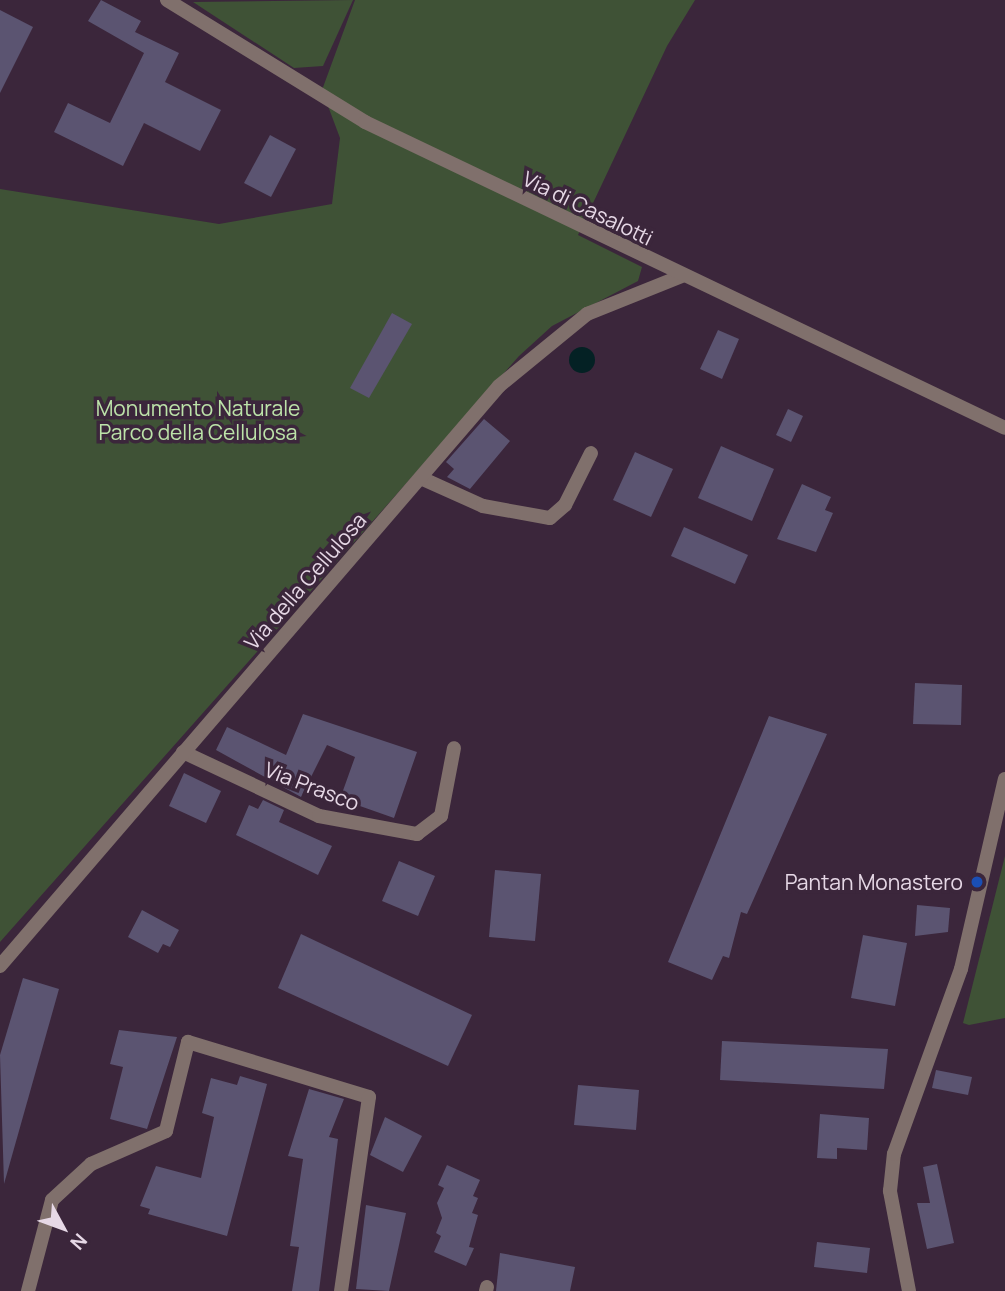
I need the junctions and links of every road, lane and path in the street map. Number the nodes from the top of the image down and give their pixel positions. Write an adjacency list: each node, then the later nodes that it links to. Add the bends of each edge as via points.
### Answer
1 (167, 0): 2 (street, Via di Casalotti, via 365,122)
2 (682, 276): 3 (street, Via di Casalotti); 5 (street, Via della Cellulosa, via 631,291 557,334 482,405)
3 (1005, 428)
4 (591, 453): 5 (street, via 565,505 550,518 483,506)
5 (423, 479): 7 (street, Via della Cellulosa)
6 (454, 748): 7 (street, Via Prasco, via 441,816 417,834 319,816)
7 (183, 752): 9 (street, Via della Cellulosa)
8 (1005, 779): 12 (street, via 961,969 894,1154 891,1198)
9 (0, 966)
10 (28, 1291): 11 (street, via 52,1200 91,1164 166,1131 188,1042 369,1097)
11 (341, 1291)
12 (909, 1291)

